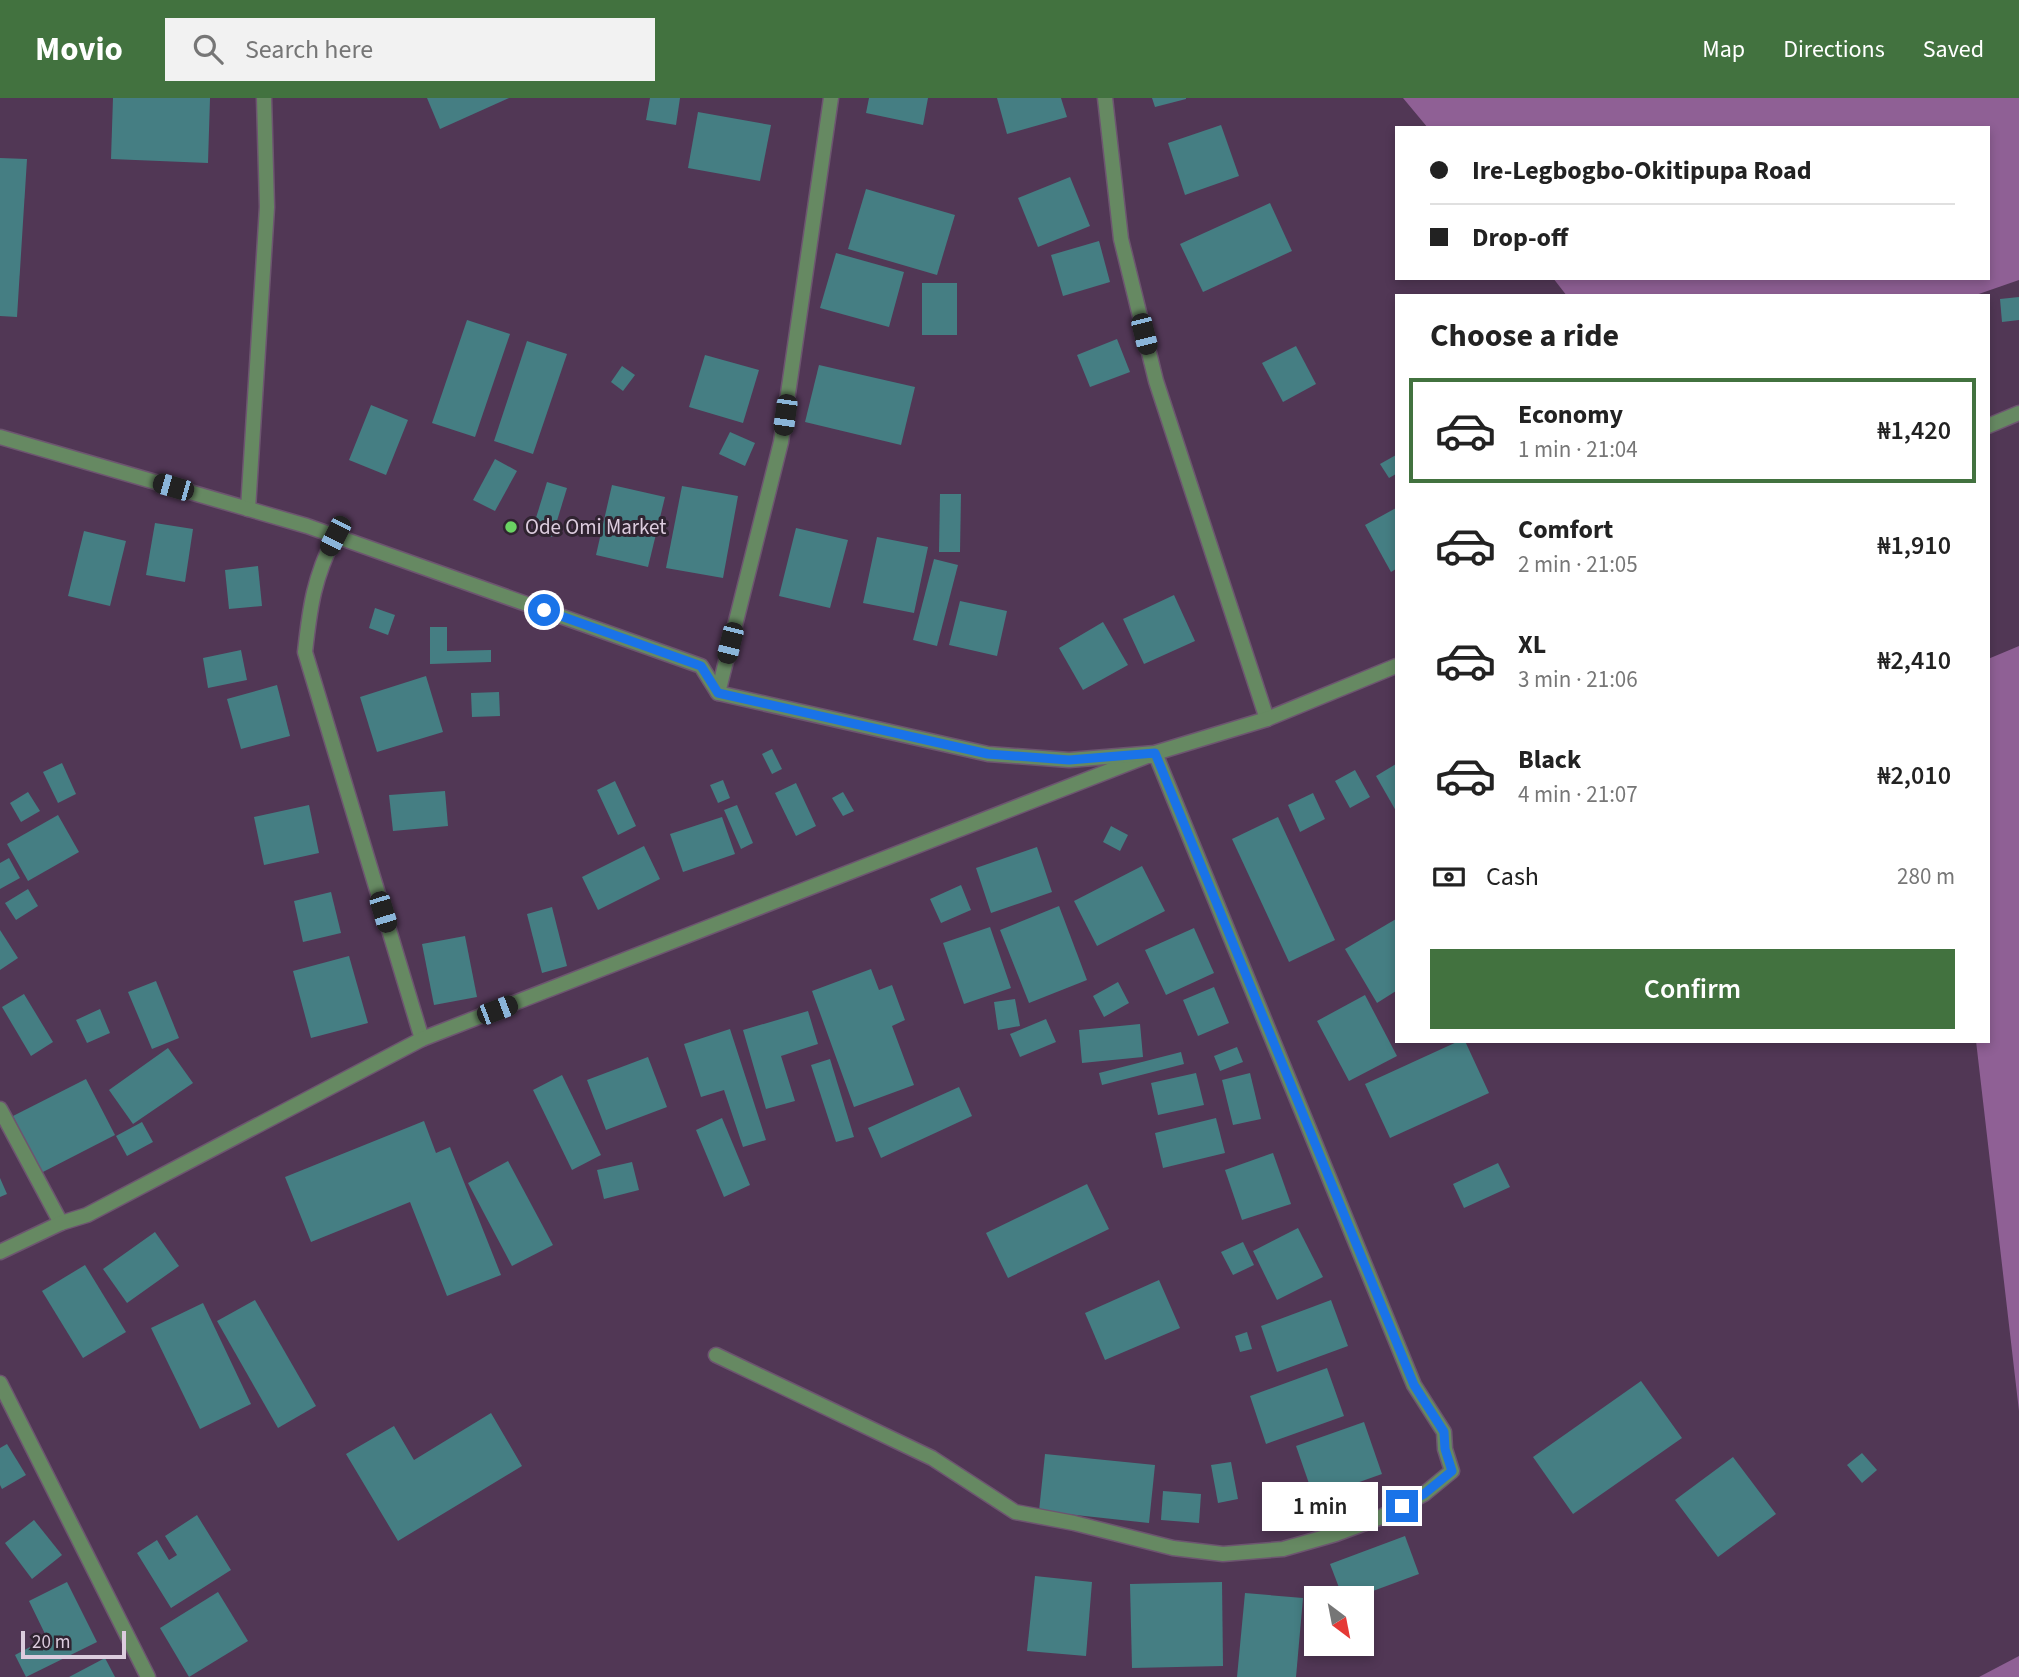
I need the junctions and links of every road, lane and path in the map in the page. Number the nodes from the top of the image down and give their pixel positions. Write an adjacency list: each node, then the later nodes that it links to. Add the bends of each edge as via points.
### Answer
1 (264, 98): 7 (street, via 267,207)
2 (831, 98): 10 (street, via 781,442)
3 (1105, 98): 11 (street, via 1121,239 1156,381)
4 (2019, 413): 5 (street)
5 (1990, 425)
6 (0, 437): 7 (street)
7 (248, 509): 8 (street)
8 (335, 536): 10 (street, via 701,666); 13 (street, via 310,601 305,652)
9 (1395, 666): 11 (street)
10 (718, 693): 12 (street, via 988,754 1069,760)
11 (1267, 719): 12 (street)
12 (1155, 753): 13 (street); 17 (street, via 1414,1385 1444,1432 1452,1471 1424,1494 1380,1518 1283,1549 1223,1554 1173,1548 1015,1512 932,1458)
13 (422, 1039): 15 (street, via 87,1215)
14 (0, 1108): 15 (street)
15 (61, 1223): 16 (street)
16 (0, 1252)
17 (716, 1355)
18 (0, 1383): 19 (street)
19 (148, 1677)

